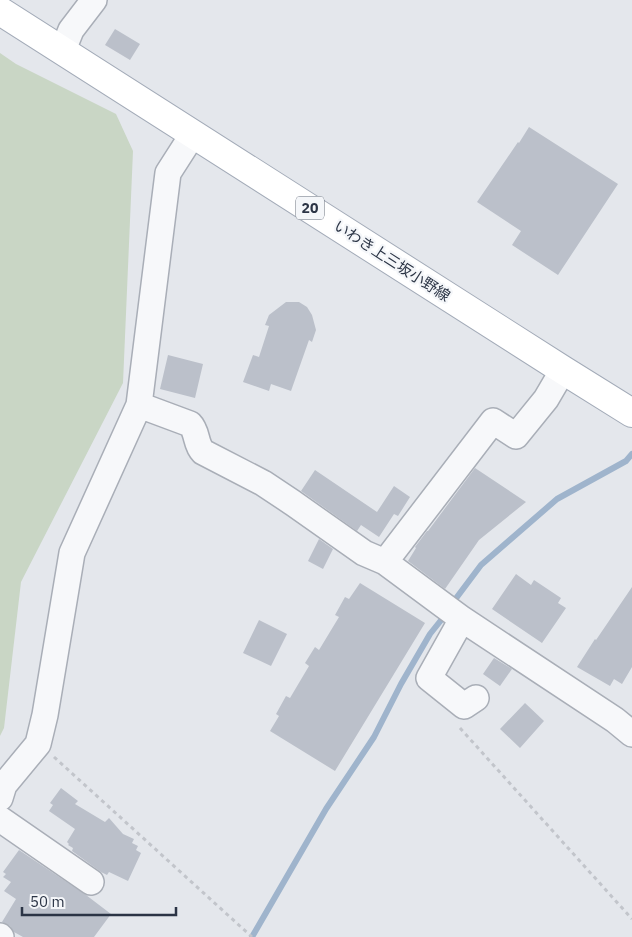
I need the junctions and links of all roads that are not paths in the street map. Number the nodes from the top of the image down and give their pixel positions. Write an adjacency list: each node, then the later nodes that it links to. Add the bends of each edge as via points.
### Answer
1 (94, 0): 3 (street, via 71,30)
2 (0, 11): 3 (main road, いわき上三坂小野線 / 20)
3 (63, 50): 4 (main road, いわき上三坂小野線 / 20)
4 (193, 134): 5 (main road, いわき上三坂小野線 / 20); 6 (street, via 168,173)
5 (563, 370): 7 (main road, いわき上三坂小野線 / 20); 8 (street, via 546,399 516,436 492,421)
6 (138, 405): 8 (street, via 190,424 195,428 203,452 263,483 364,553); 12 (street, via 72,553 46,714 38,744 4,785)
7 (626, 409)
8 (385, 562): 9 (street)
9 (462, 619): 10 (street, via 429,678 464,706); 11 (street)
10 (476, 698)
11 (632, 734)
12 (0, 798)
13 (0, 819): 14 (street)
14 (91, 882)

